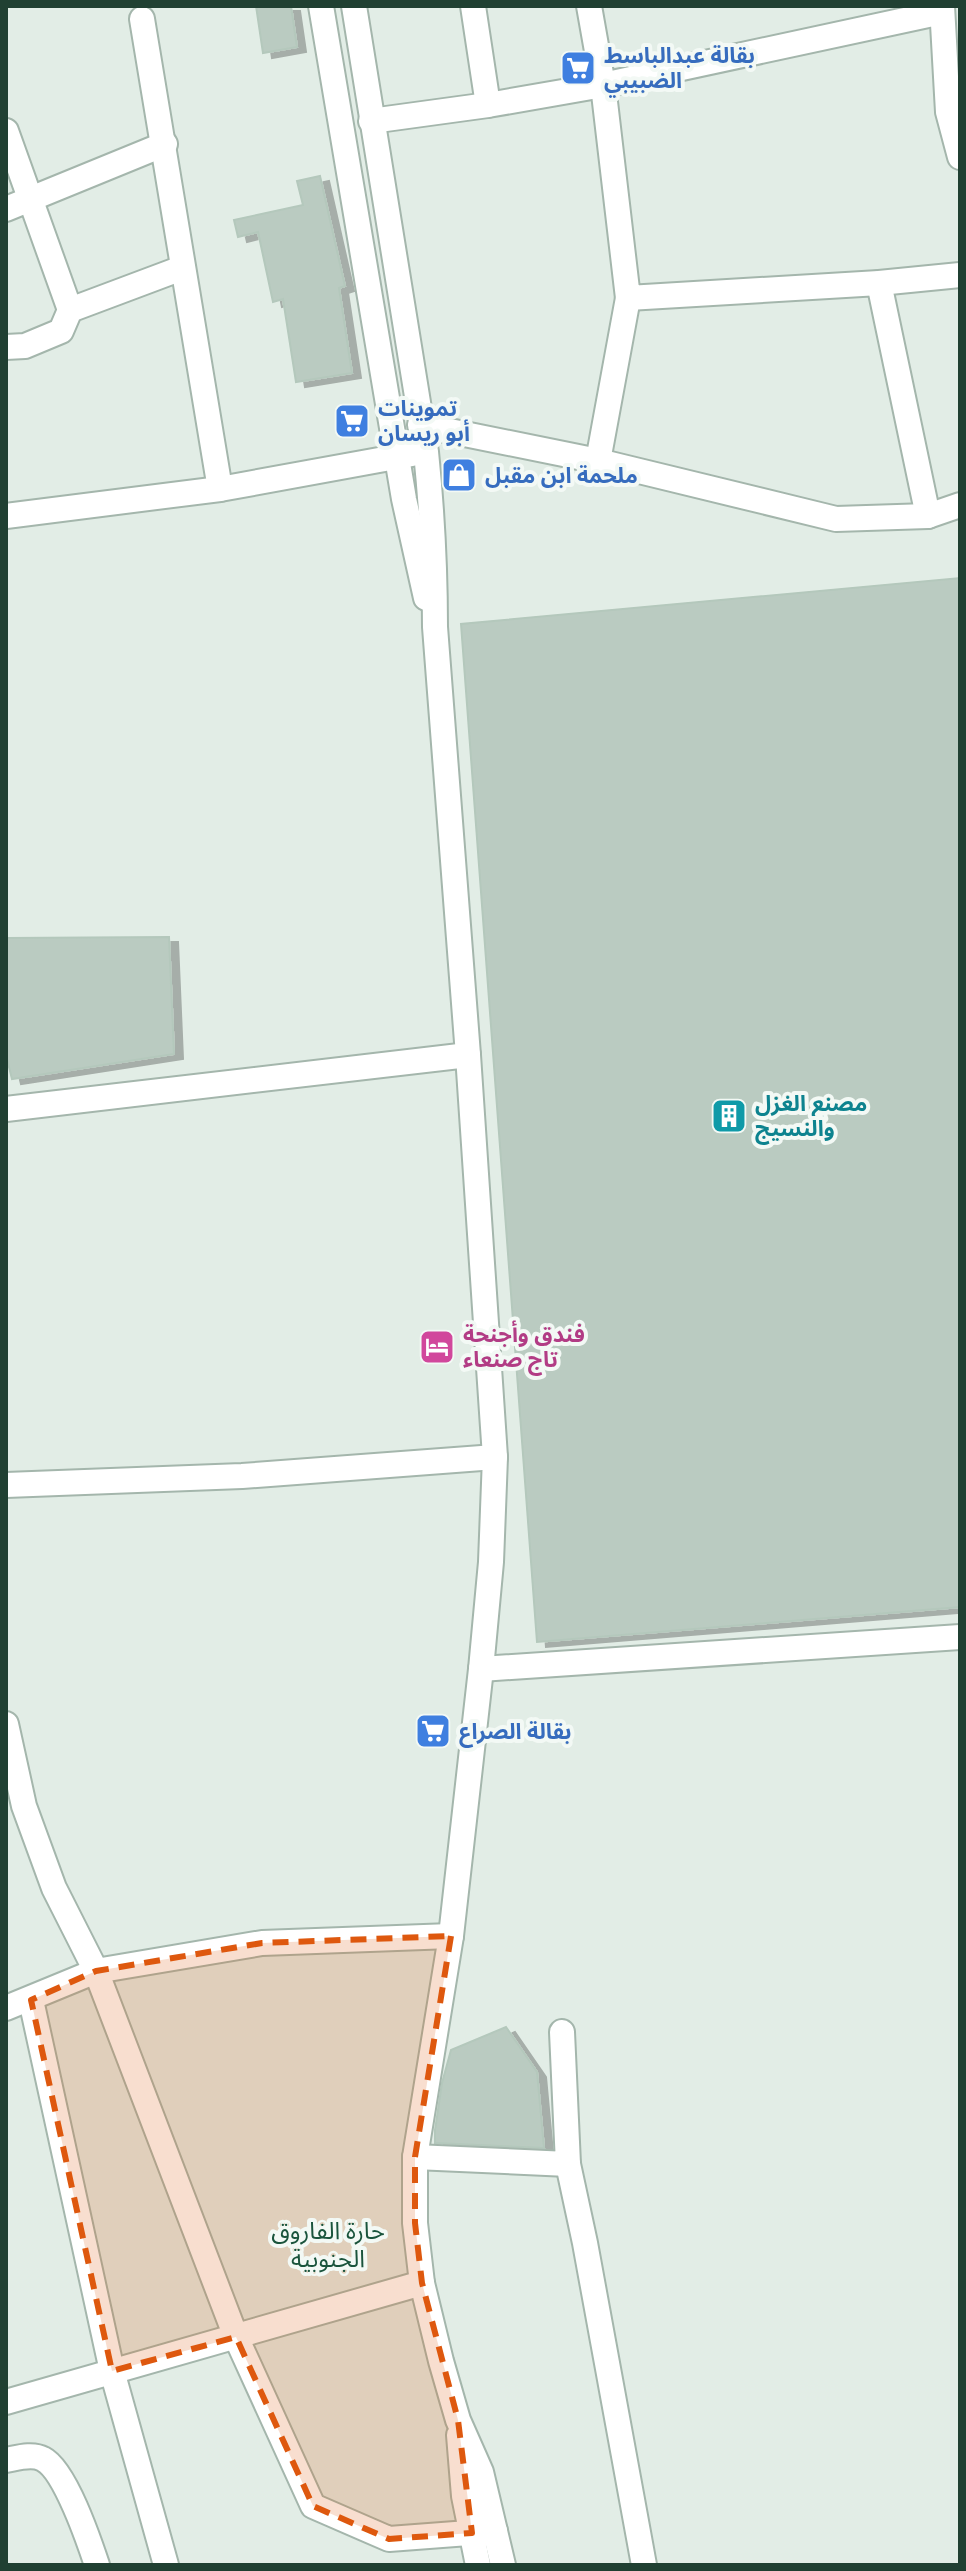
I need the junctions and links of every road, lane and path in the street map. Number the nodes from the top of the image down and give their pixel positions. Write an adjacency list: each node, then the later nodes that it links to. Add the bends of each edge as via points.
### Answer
1 (321, 6): 22 (street)
2 (354, 6): 9 (street)
3 (473, 6): 8 (street)
4 (589, 6): 7 (street)
5 (942, 9): 7 (street); 12 (street, via 948,112)
6 (142, 19): 11 (street)
7 (603, 85): 8 (street); 17 (street)
8 (488, 105): 9 (street)
9 (371, 121): 20 (street)
10 (6, 131): 13 (street)
11 (165, 144): 13 (street); 14 (street)
12 (960, 157)
13 (17, 204): 18 (street)
14 (182, 268): 18 (street); 24 (street)
15 (960, 275): 16 (street)
16 (879, 283): 17 (street); 27 (street)
17 (628, 298): 23 (street)
18 (70, 310): 19 (street, via 61,331 25,346)
19 (6, 347)
20 (420, 425): 21 (street); 23 (street)
21 (426, 452): 22 (street); 28 (street)
22 (398, 456): 24 (street); 28 (street, via 412,543)
23 (598, 461): 27 (street, via 836,519)
24 (220, 489): 26 (street)
25 (960, 505): 27 (street)
26 (6, 516)
27 (928, 516)
28 (435, 627): 29 (street)
29 (468, 1055): 30 (street); 31 (street)
30 (6, 1109)
31 (495, 1457): 32 (street, via 242,1476); 34 (street)
32 (6, 1485)
33 (960, 1637): 34 (street)
34 (481, 1669): 36 (street)
35 (6, 1724): 37 (street, via 24,1806 54,1888)
36 (451, 1936): 37 (street, via 262,1943); 41 (street)
37 (96, 1971): 38 (street); 44 (street)
38 (31, 2000): 39 (street); 45 (street)
39 (6, 2008)
40 (562, 2032): 42 (street)
41 (415, 2157): 42 (street); 43 (street)
42 (568, 2164): 53 (street)
43 (422, 2283): 44 (street); 48 (street, via 458,2420 481,2472)
44 (236, 2337): 45 (street); 48 (street, via 313,2506 389,2539)
45 (112, 2371): 46 (street); 50 (street)
46 (6, 2402)
47 (6, 2460): 49 (street, via 43,2459 61,2476)
48 (483, 2532): 51 (street); 52 (street)
49 (97, 2565)
50 (166, 2565)
51 (478, 2565)
52 (503, 2565)
53 (644, 2565)

